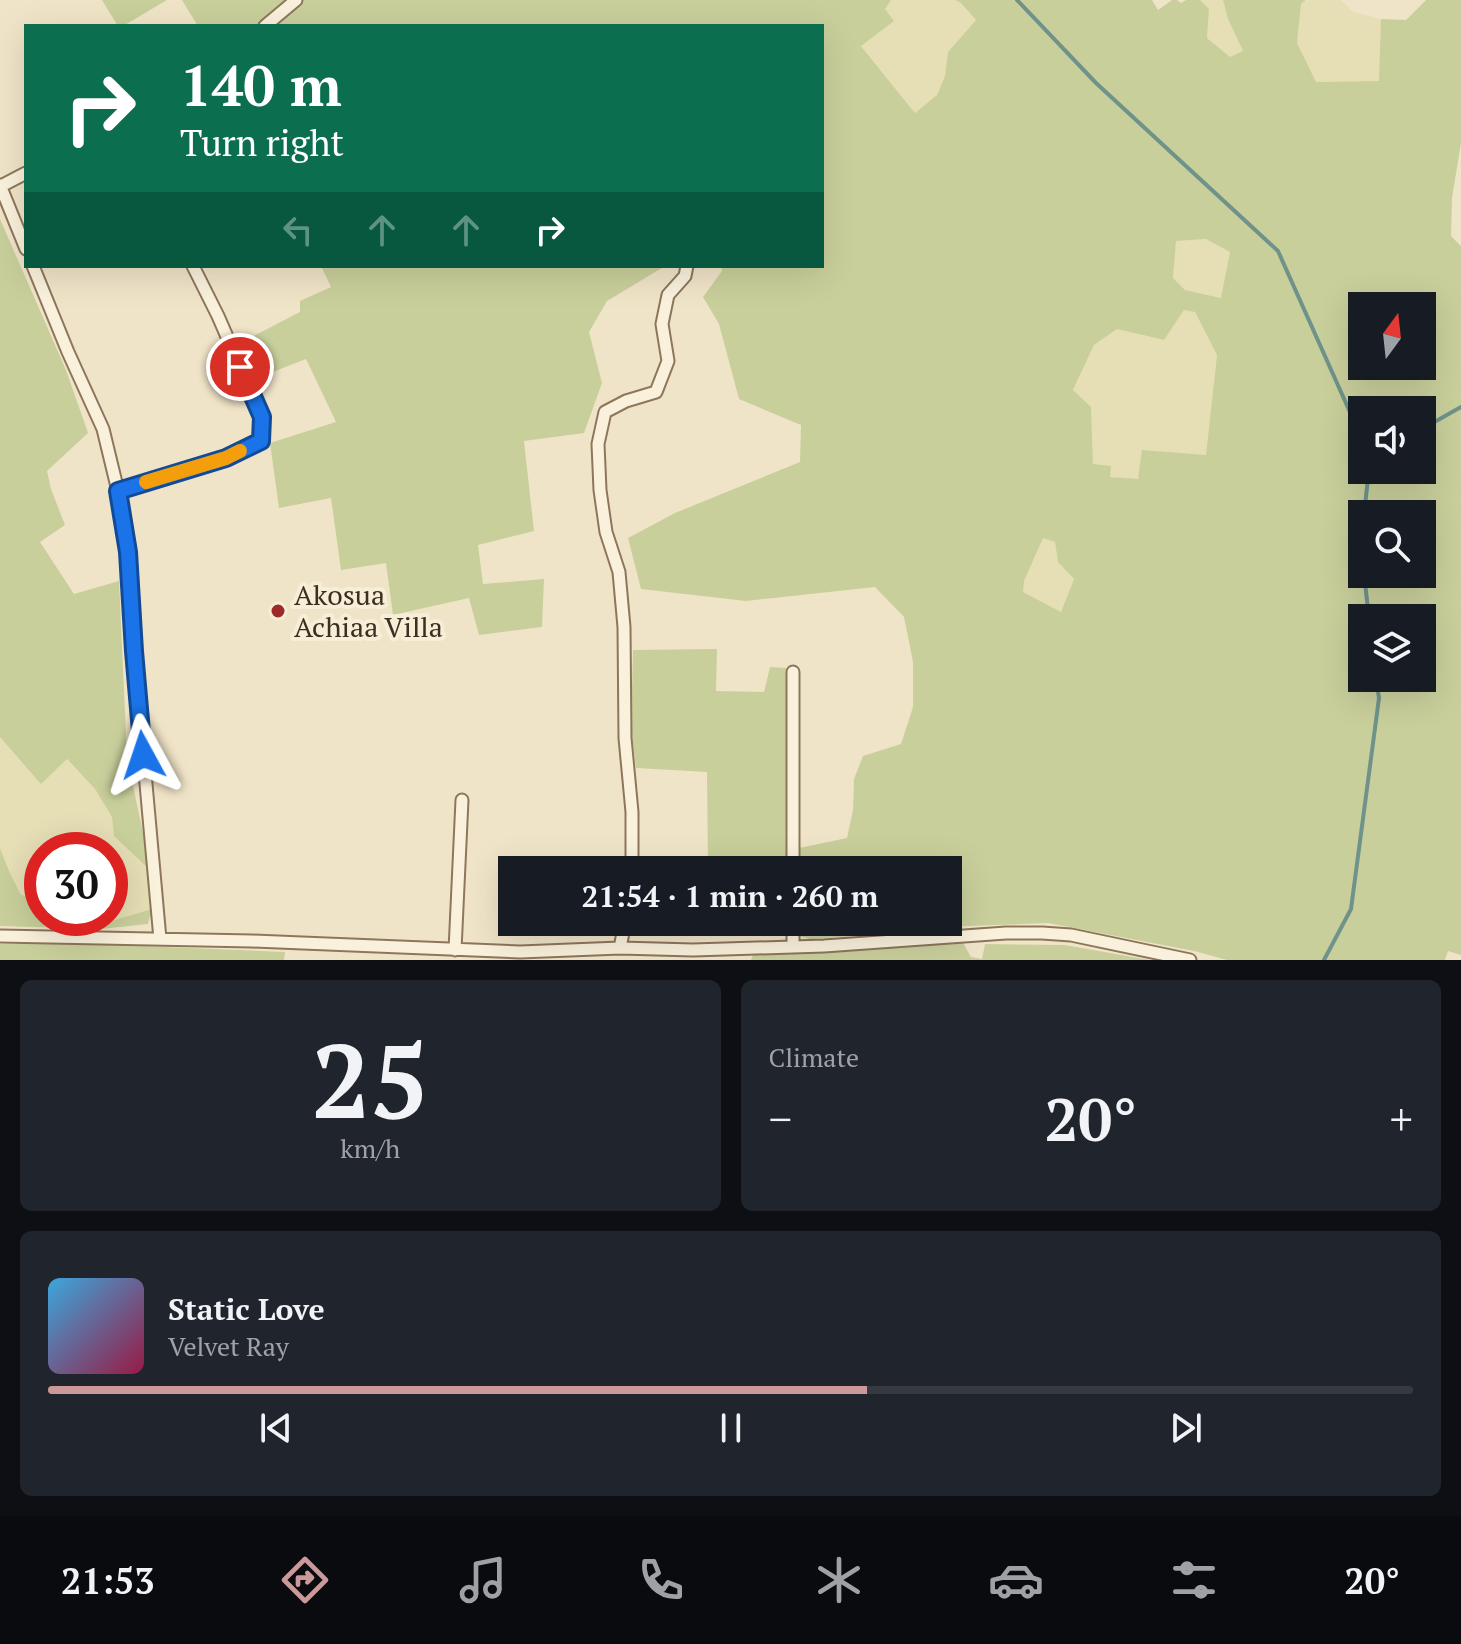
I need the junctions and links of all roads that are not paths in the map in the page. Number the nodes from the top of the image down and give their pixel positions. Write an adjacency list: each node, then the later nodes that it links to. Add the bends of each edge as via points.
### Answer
1 (296, 0): 2 (street)
2 (267, 24)
3 (24, 174): 4 (street)
4 (0, 186): 5 (street)
5 (24, 244)
6 (34, 268): 9 (street, via 103,429)
7 (194, 268): 9 (street, via 262,417 261,441 226,458)
8 (687, 268): 12 (street, via 668,295 662,324 668,361 656,392 605,412 598,444 600,490 619,572 624,627)
9 (118, 491): 17 (street, via 128,552)
10 (793, 672): 13 (street)
11 (462, 800): 20 (street)
12 (632, 856)
13 (793, 856)
14 (0, 936): 17 (street)
15 (622, 936): 19 (street)
16 (793, 936): 18 (street)
17 (160, 939): 20 (street)
18 (793, 947): 19 (street); 21 (street, via 1042,933)
19 (620, 948): 20 (street)
20 (455, 950)
21 (1190, 960)

